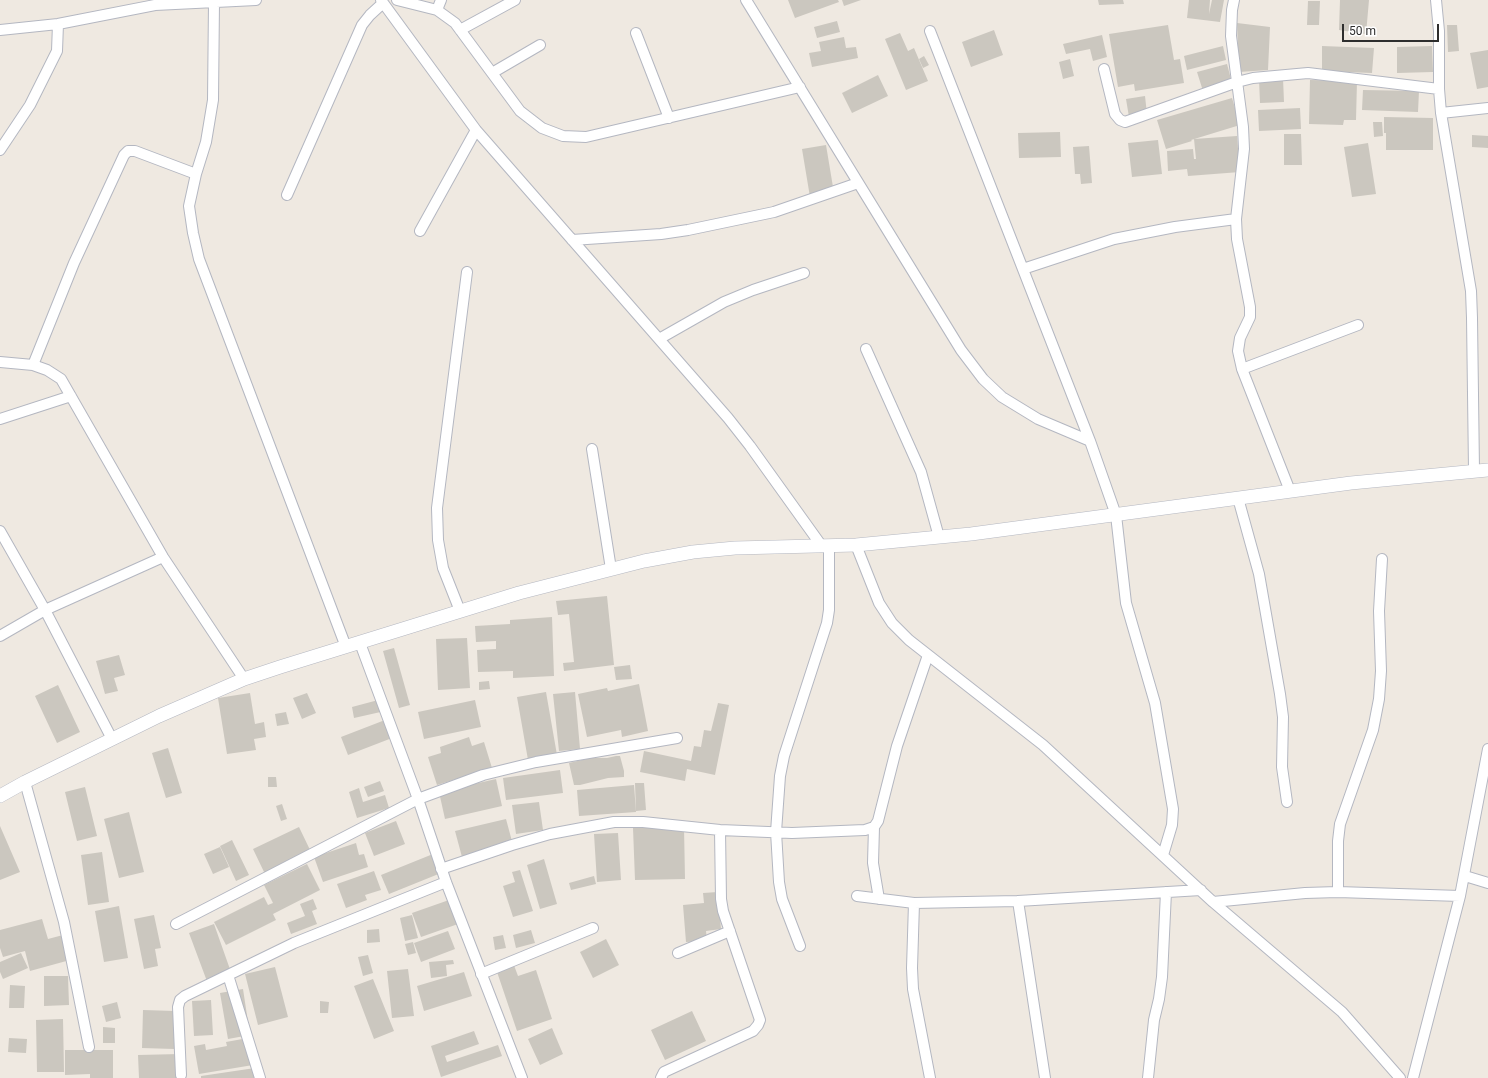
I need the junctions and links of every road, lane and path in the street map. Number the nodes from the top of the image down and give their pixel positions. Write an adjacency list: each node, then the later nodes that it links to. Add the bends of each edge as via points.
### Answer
1 (256, 0): 8 (street)
2 (397, 0): 9 (street)
3 (515, 0): 12 (street)
4 (746, 0): 19 (street)
5 (1234, 0): 18 (street, via 1231,36)
6 (1436, 0): 20 (street, via 1440,31)
7 (382, 1): 24 (street); 28 (street, via 362,25)
8 (214, 2): 10 (street, via 155,5); 26 (street, via 213,100 206,142)
9 (439, 5): 12 (street)
10 (58, 24): 11 (street); 25 (street, via 57,51 30,105)
11 (0, 30)
12 (460, 30): 17 (street)
13 (930, 31): 32 (street)
14 (636, 33): 23 (street)
15 (540, 45): 17 (street)
16 (1104, 69): 18 (street, via 1115,114 1125,122)
17 (492, 73): 23 (street, via 520,111 542,128 563,136 586,137)
18 (1237, 82): 20 (street, via 1308,73); 29 (street, via 1244,127 1244,149)
19 (800, 87): 23 (street); 27 (street)
20 (1439, 89): 22 (street)
21 (1488, 108): 22 (street)
22 (1441, 113): 45 (street, via 1471,292)
23 (669, 118)
24 (476, 130): 30 (street); 31 (street)
25 (0, 150)
26 (196, 174): 39 (street, via 135,152 124,155 74,263); 61 (street, via 190,206 192,232 199,259)
27 (858, 183): 31 (street, via 774,212 688,230); 43 (street, via 961,350 983,379 1002,398 1038,419)
28 (287, 195)
29 (1236, 219): 32 (street, via 1114,239); 40 (street, via 1237,239 1250,307 1250,317 1238,346)
30 (420, 231)
31 (572, 240): 36 (street)
32 (1023, 269): 43 (street)
33 (467, 272): 58 (street, via 437,508 438,540 443,568)
34 (804, 273): 36 (street, via 724,302)
35 (1358, 325): 40 (street)
36 (659, 339): 52 (street, via 728,418)
37 (866, 349): 51 (street, via 921,472)
38 (0, 362): 39 (street)
39 (32, 365): 41 (street, via 47,370 61,379)
40 (1242, 369): 47 (street)
41 (71, 396): 42 (street); 54 (street)
42 (0, 419)
43 (1090, 441): 49 (street)
44 (592, 449): 56 (street)
45 (1474, 470): 46 (street); 47 (street)
46 (1488, 470)
47 (1290, 492): 48 (street)
48 (1238, 498): 49 (street); 70 (street, via 1259,574 1280,694 1282,767)
49 (1116, 515): 51 (street); 74 (street, via 1126,603 1155,703 1173,809 1172,825)
50 (0, 531): 57 (street)
51 (939, 537): 53 (street)
52 (825, 545): 53 (street); 56 (street, via 693,552); 73 (street, via 830,610 784,756)
53 (856, 545): 62 (street, via 879,603 892,624)
54 (163, 557): 57 (street); 63 (street)
55 (1382, 559): 81 (street, via 1379,699 1373,730 1340,824)
56 (612, 569): 58 (street)
57 (45, 610): 59 (street); 65 (street)
58 (460, 611): 60 (street)
59 (0, 636)
60 (360, 643): 61 (street); 69 (street)
61 (346, 647): 63 (street)
62 (928, 655): 71 (street, via 897,746 878,821); 74 (street, via 1043,745)
63 (244, 679): 65 (street)
64 (677, 738): 69 (street, via 536,762 483,775)
65 (112, 739): 67 (street)
66 (1488, 749): 76 (street)
67 (25, 782): 68 (street); 95 (street, via 64,922)
68 (0, 796)
69 (418, 799): 75 (street); 88 (street)
70 (1287, 802)
71 (874, 827): 73 (street, via 865,830); 84 (street, via 873,864)
72 (720, 830): 73 (street); 75 (street, via 643,822 614,822 550,834); 90 (street, via 721,899)
73 (776, 832): 91 (street, via 782,899)
74 (1163, 855): 79 (street)
75 (441, 869): 77 (street)
76 (1464, 876): 78 (street); 83 (street)
77 (446, 882): 93 (street); 94 (street, via 294,943)
78 (1488, 883)
79 (1201, 890): 80 (street); 86 (street)
80 (1166, 892): 85 (street); 102 (street, via 1162,977 1154,1020)
81 (1338, 892): 83 (street); 86 (street)
82 (857, 896): 84 (street)
83 (1460, 896): 104 (street)
84 (879, 899): 87 (street)
85 (1018, 901): 87 (street); 101 (street)
86 (1213, 902): 103 (street, via 1342,1012)
87 (914, 903): 100 (street, via 913,989)
88 (176, 924)
89 (592, 928): 93 (street)
90 (730, 931): 92 (street); 99 (street, via 758,1012 758,1025 753,1031 664,1072)
91 (800, 946)
92 (678, 953)
93 (481, 974): 98 (street)
94 (228, 975): 96 (street, via 180,1000 178,1007); 97 (street)
95 (89, 1047)
96 (181, 1075)
97 (260, 1078)
98 (522, 1078)
99 (661, 1078)
100 (930, 1078)
101 (1045, 1078)
102 (1148, 1078)
103 (1400, 1078)
104 (1413, 1078)

